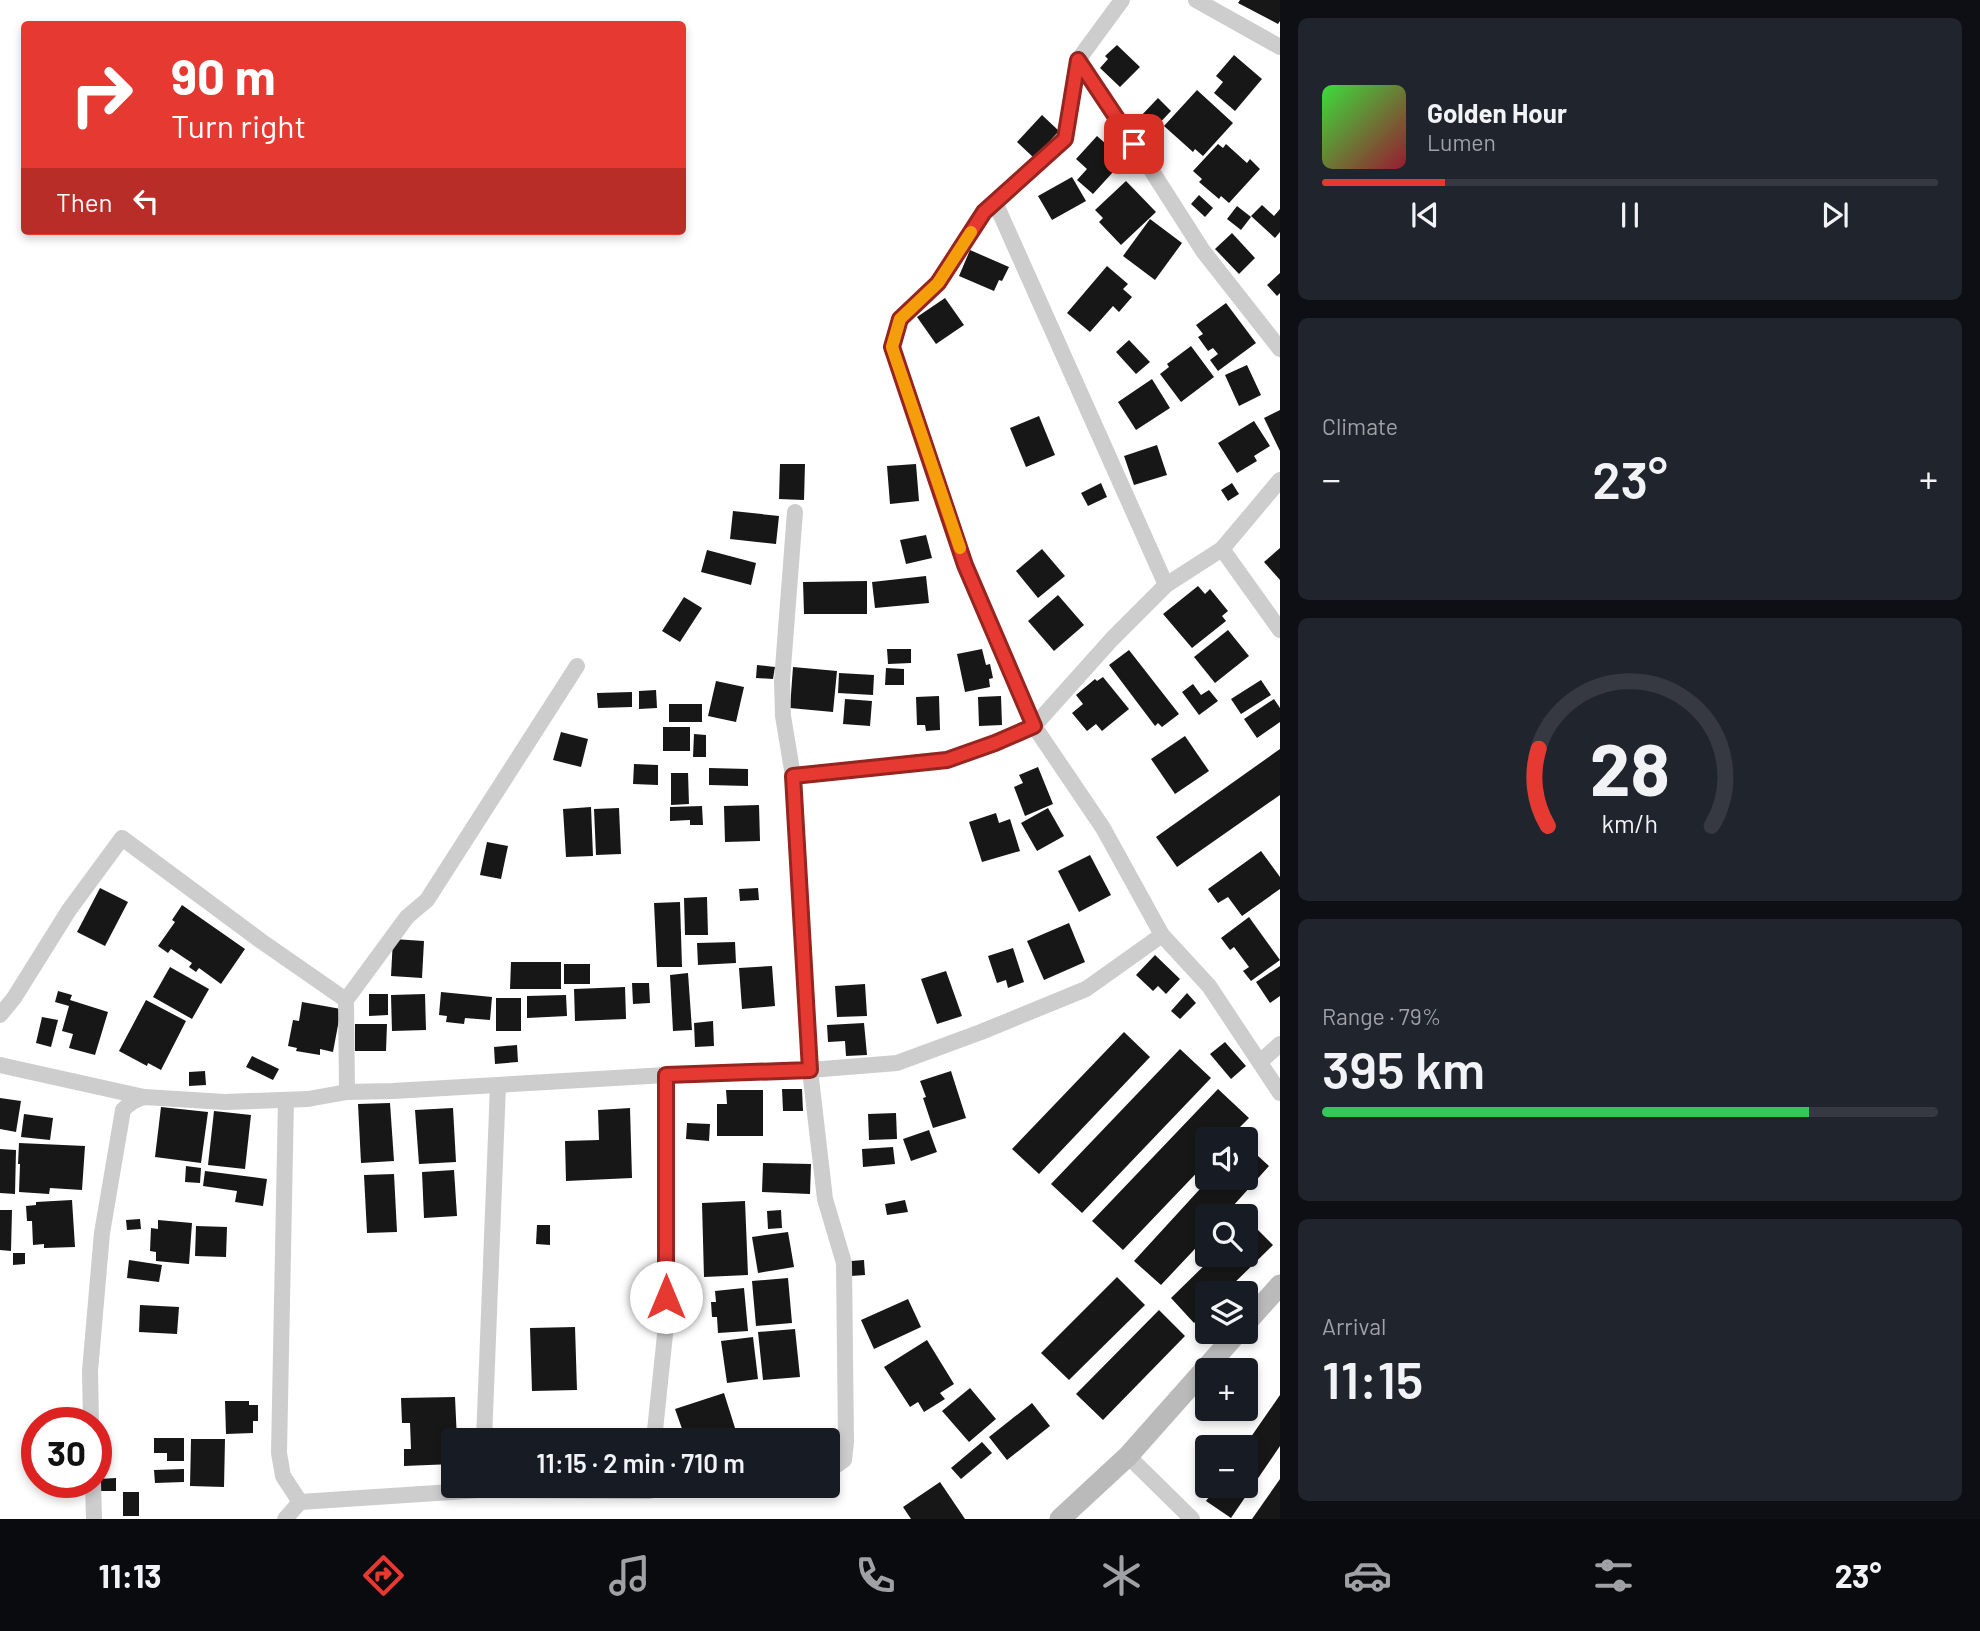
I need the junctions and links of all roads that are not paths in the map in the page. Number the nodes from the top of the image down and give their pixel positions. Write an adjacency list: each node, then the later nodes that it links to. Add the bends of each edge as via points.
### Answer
1 (1122, 0): 4 (street)
2 (1196, 0): 3 (street)
3 (1280, 47)
4 (1078, 60): 5 (street, via 1065,139); 6 (street, via 1203,251)
5 (995, 202): 10 (street); 13 (street, via 938,283 900,319 892,347 965,565)
6 (1280, 349)
7 (1280, 480): 9 (street)
8 (795, 512): 14 (street, via 782,681)
9 (1222, 549): 10 (street); 11 (street)
10 (1166, 585): 13 (street)
11 (1280, 630)
12 (577, 666): 16 (street, via 428,900 407,917)
13 (1034, 726): 14 (street, via 947,760); 15 (street, via 1102,828)
14 (793, 776): 21 (street)
15 (1161, 935): 19 (street, via 1209,986); 21 (street, via 1086,989 969,1036 897,1063)
16 (346, 1000): 17 (street, via 122,838); 24 (street)
17 (0, 1015)
18 (1280, 1044): 19 (street)
19 (1260, 1062): 25 (street)
20 (0, 1065): 26 (street)
21 (810, 1070): 22 (street); 35 (street, via 825,1199 844,1262 846,1442)
22 (666, 1075): 23 (street); 33 (street, via 666,1325)
23 (498, 1085): 24 (street); 32 (street)
24 (347, 1092): 27 (street)
25 (1280, 1093)
26 (144, 1097): 27 (street); 31 (street, via 123,1110 102,1233)
27 (286, 1100): 38 (street, via 279,1453 283,1476)
28 (1280, 1285): 29 (street)
29 (1258, 1310)
30 (1227, 1344): 34 (street)
31 (91, 1407)
32 (484, 1428)
33 (655, 1428)
34 (1128, 1456): 41 (street); 42 (street)
35 (840, 1463)
36 (441, 1491): 38 (street)
37 (93, 1498): 39 (street)
38 (300, 1502): 40 (street)
39 (94, 1519)
40 (285, 1519)
41 (1060, 1519)
42 (1192, 1519)

